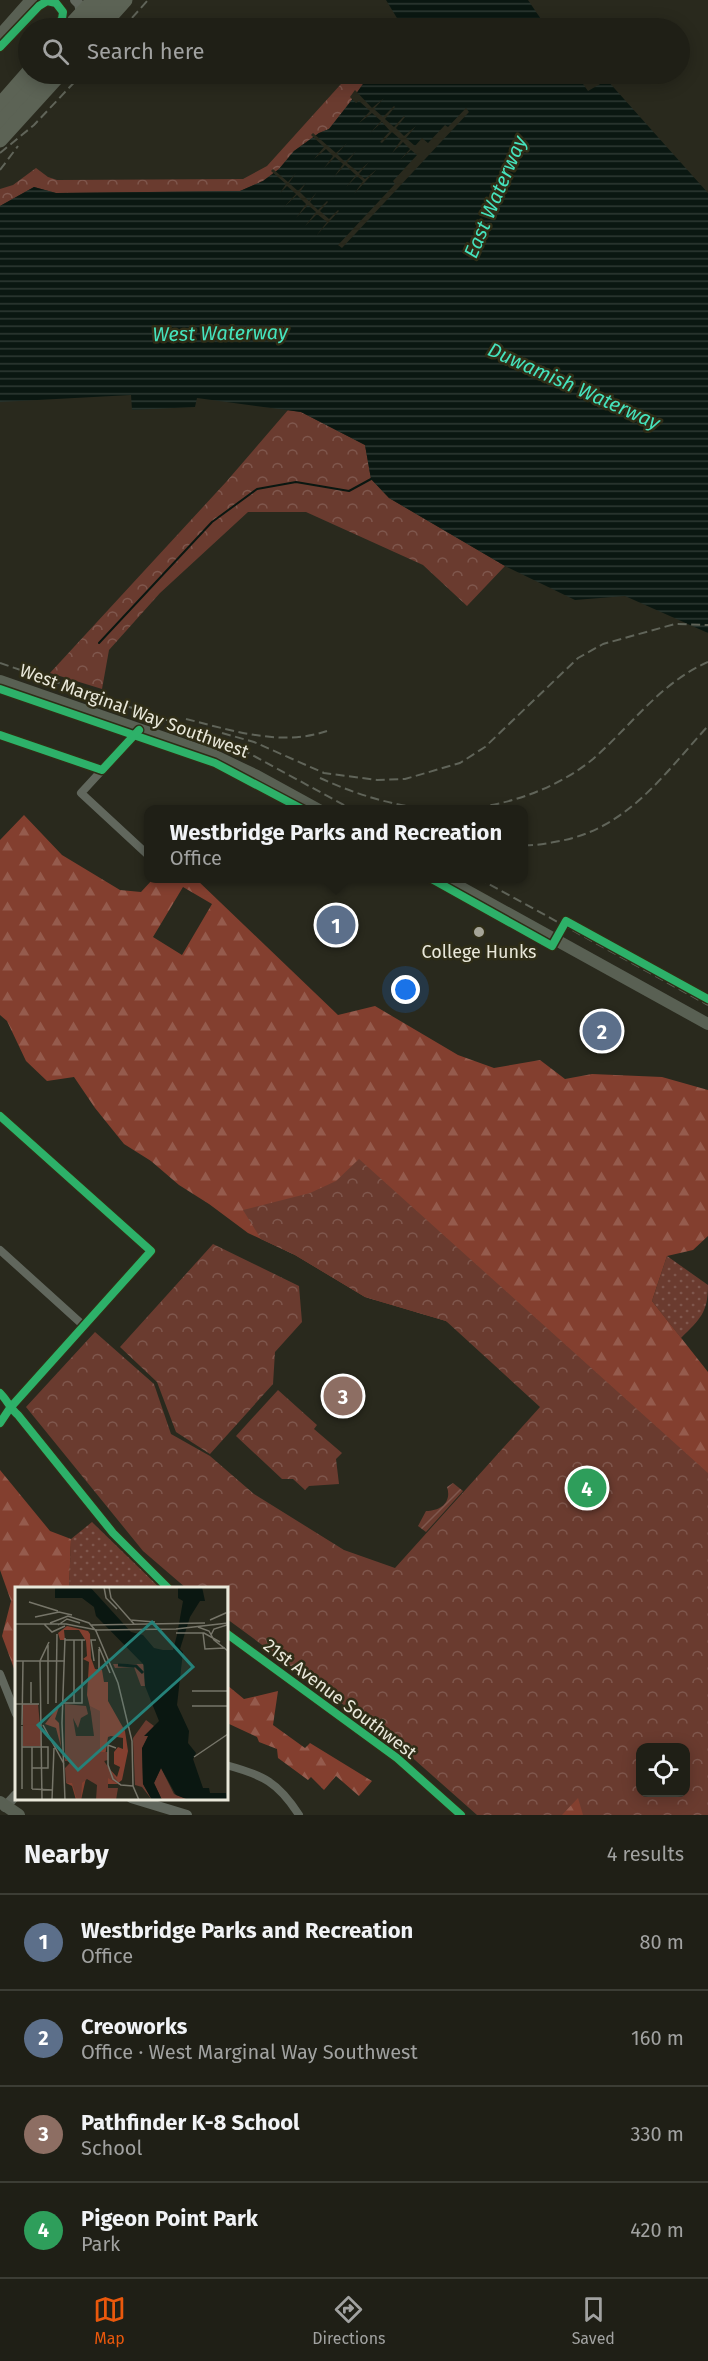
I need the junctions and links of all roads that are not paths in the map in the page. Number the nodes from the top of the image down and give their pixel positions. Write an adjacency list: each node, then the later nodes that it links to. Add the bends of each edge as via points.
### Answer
1 (31, 0): 10 (main road)
2 (75, 0): 7 (street)
3 (94, 0): 6 (highway, bridge)
4 (109, 0): 8 (highway)
5 (125, 0): 9 (highway)
6 (77, 18)
7 (83, 18)
8 (92, 18)
9 (109, 18)
10 (0, 35)
11 (18, 84): 15 (highway)
12 (25, 84): 16 (street)
13 (34, 84): 17 (highway)
14 (51, 84): 18 (highway)
15 (0, 105)
16 (0, 110)
17 (0, 121)
18 (0, 140)
19 (0, 681): 20 (main road, West Marginal Way Southwest)
20 (139, 730): 22 (street); 23 (main road, West Marginal Way Southwest, via 213,755)
21 (0, 735): 22 (street)
22 (102, 770): 24 (street, via 81,793)
23 (310, 805)
24 (144, 851)
25 (451, 883): 26 (main road)
26 (708, 1024)
27 (0, 1116): 29 (street, via 151,1251)
28 (0, 1250): 29 (street)
29 (84, 1326): 32 (street)
30 (0, 1393): 32 (street)
31 (0, 1406): 32 (street)
32 (10, 1408): 33 (street); 34 (street, via 113,1533)
33 (0, 1423)
34 (167, 1587)
35 (228, 1634): 44 (street, 21st Avenue Southwest, via 397,1758)
36 (0, 1674): 37 (street)
37 (15, 1712)
38 (228, 1766): 43 (street, via 274,1783)
39 (138, 1800): 42 (street)
40 (3, 1804): 41 (main road)
41 (19, 1815)
42 (187, 1815)
43 (299, 1815)
44 (461, 1815)

